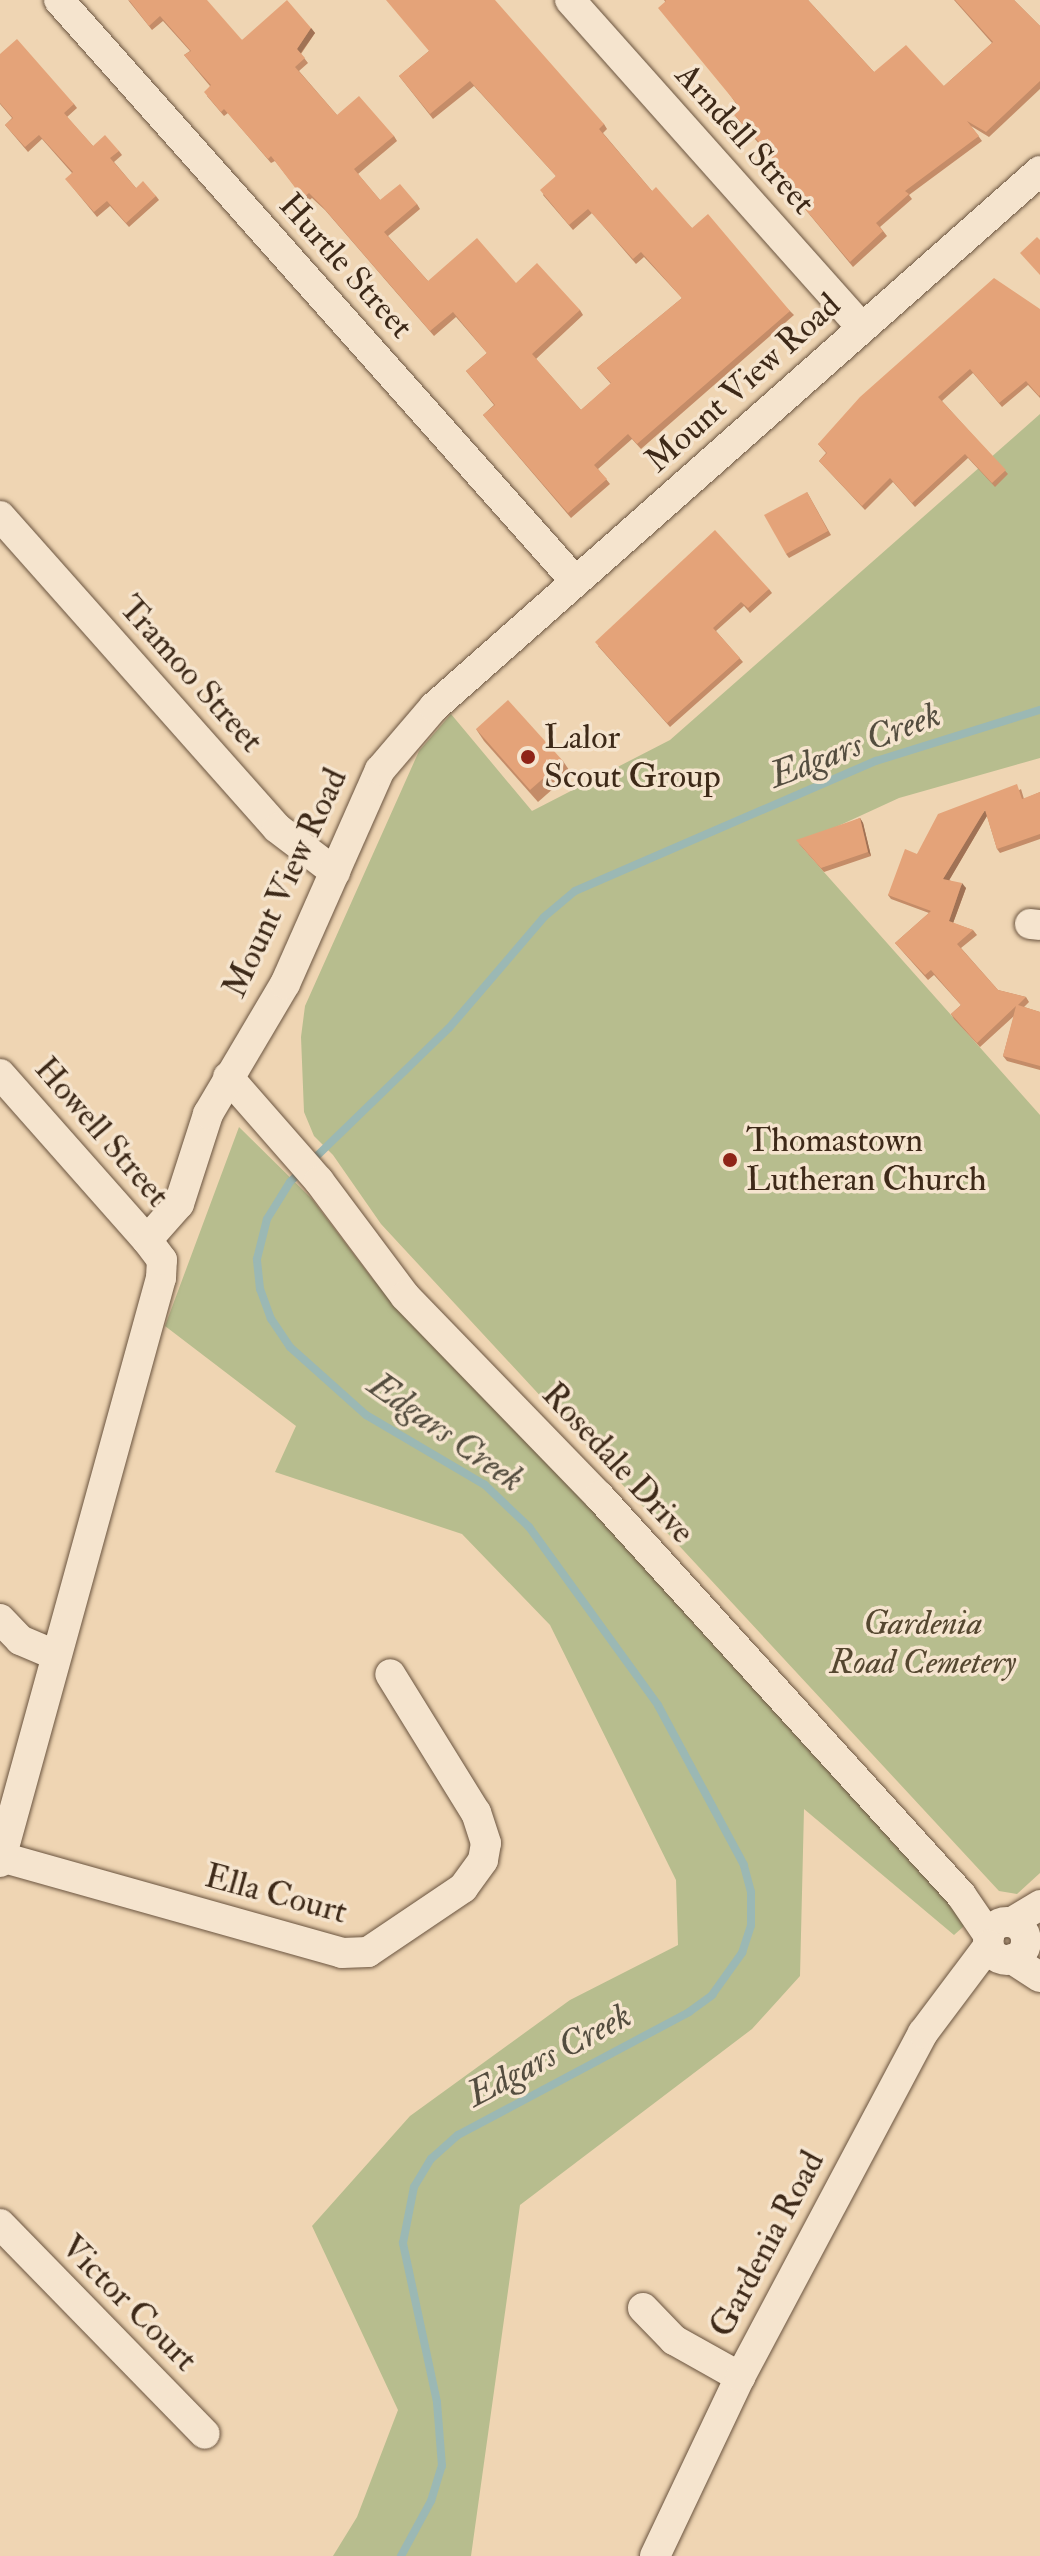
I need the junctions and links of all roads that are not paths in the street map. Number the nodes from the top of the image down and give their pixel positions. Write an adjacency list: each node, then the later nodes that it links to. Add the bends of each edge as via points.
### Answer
1 (59, 0): 6 (street, Hurtle Street)
2 (570, 0): 4 (street, Arndell Street)
3 (1040, 171): 4 (street, Mount View Road)
4 (862, 328): 6 (street, Mount View Road)
5 (0, 516): 7 (street, Tramoo Street, via 277,828)
6 (576, 582): 7 (street, Mount View Road, via 404,738 380,770)
7 (335, 872): 9 (street, Mount View Road, via 285,984)
8 (0, 1074): 10 (street, Howell Street)
9 (228, 1077): 10 (street, Mount View Road, via 208,1114 179,1204); 16 (street, Rosedale Drive, via 319,1181 405,1296 599,1496 961,1895)
10 (147, 1240): 12 (street, via 162,1260 161,1278)
11 (0, 1619): 12 (street, via 20,1640)
12 (56, 1655): 14 (street)
13 (390, 1674): 14 (street, Ella Court, via 476,1813 486,1843 483,1860 463,1888 368,1952 342,1953)
14 (1, 1860)
15 (1040, 1905): 16 (street, Gardenia Road)
16 (1014, 1941): 17 (street, Rosedale Drive); 20 (street, Gardenia Road, via 963,1978 923,2033)
17 (1040, 1977)
18 (0, 2224): 21 (street, Victor Court)
19 (643, 2308): 20 (street, via 674,2340)
20 (740, 2377): 22 (street, Gardenia Road)
21 (205, 2434)
22 (655, 2556)

